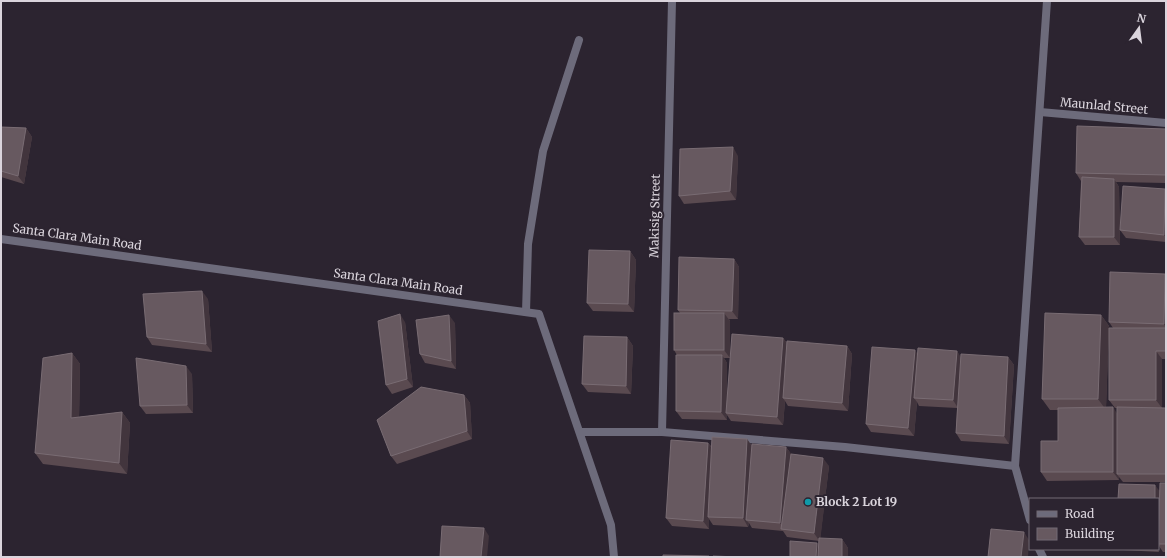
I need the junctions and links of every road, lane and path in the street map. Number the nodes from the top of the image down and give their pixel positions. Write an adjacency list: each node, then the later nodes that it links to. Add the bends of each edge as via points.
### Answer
1 (672, 1): 9 (street, Makisig Street)
2 (1047, 1): 4 (street)
3 (579, 40): 7 (street, via 543,151 528,244)
4 (1040, 112): 5 (street, Maunlad Street); 10 (street)
5 (1166, 123)
6 (1, 239): 7 (street, Santa Clara Main Road)
7 (526, 312): 8 (street, Santa Clara Main Road, via 539,314)
8 (580, 432): 9 (street); 12 (street, Santa Clara Main Road, via 611,525)
9 (662, 432): 10 (street, via 845,447)
10 (1015, 466): 11 (street)
11 (1029, 516)
12 (614, 557)

